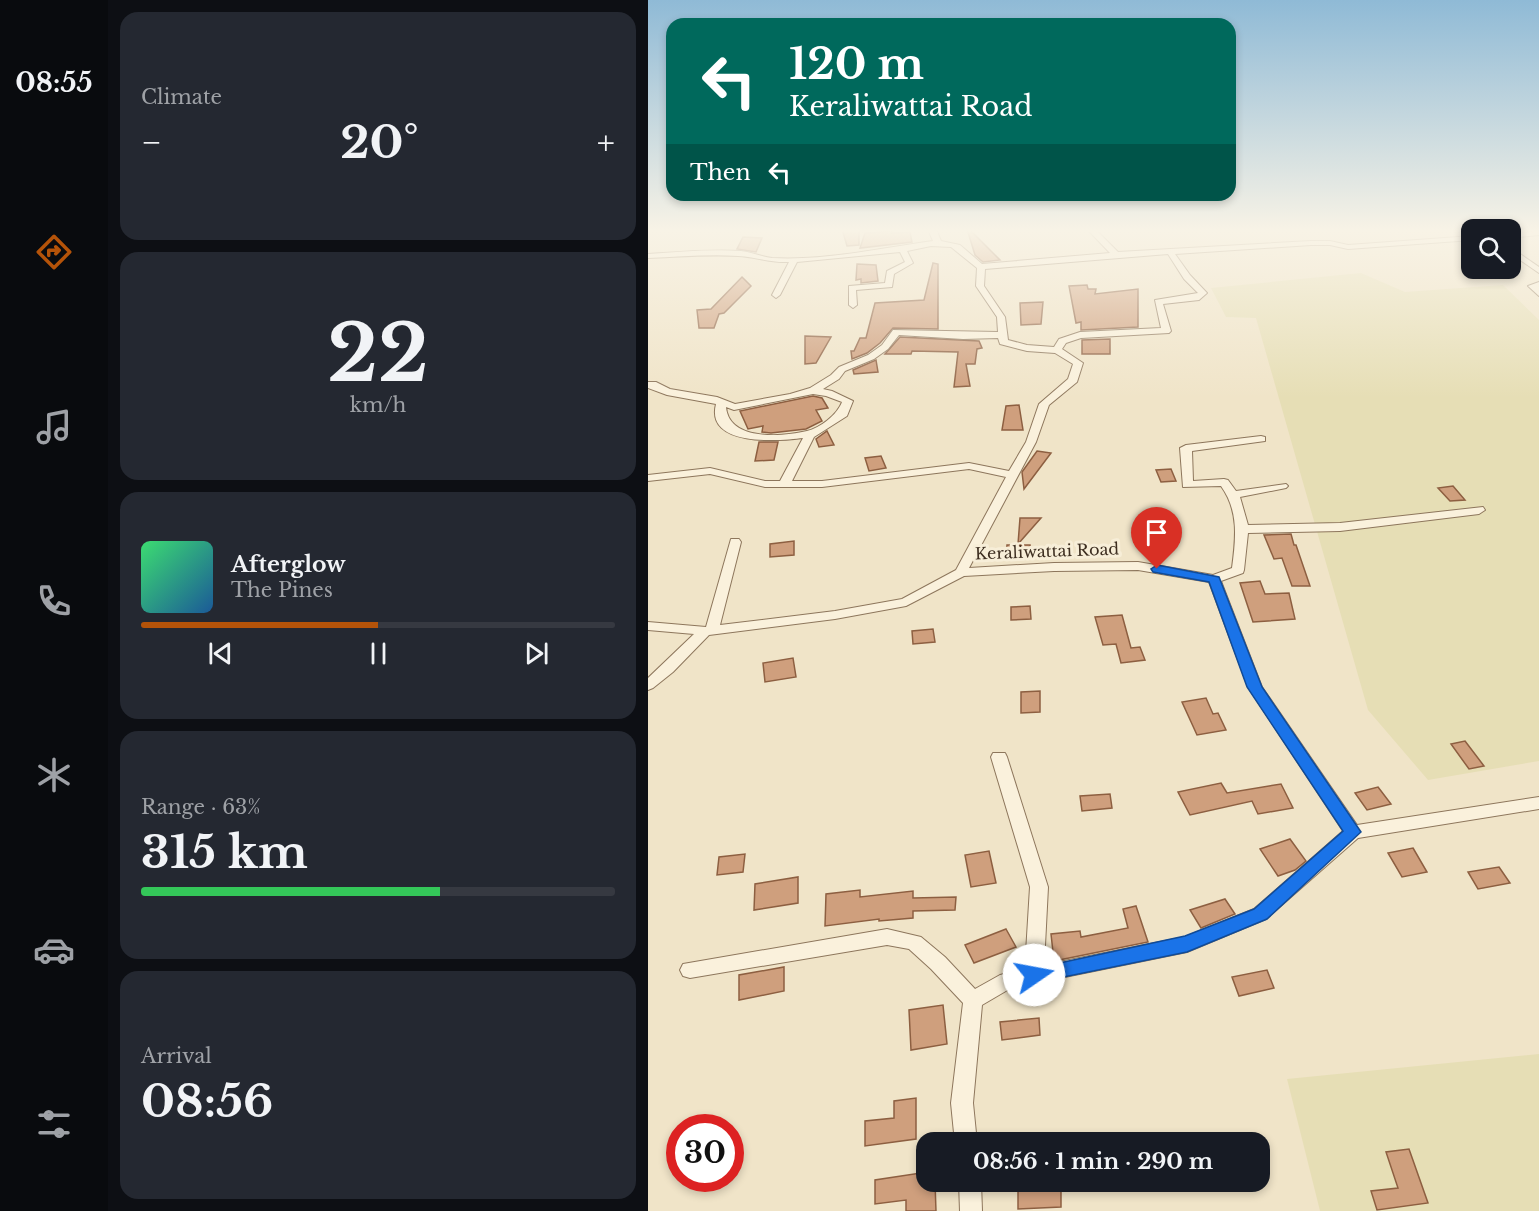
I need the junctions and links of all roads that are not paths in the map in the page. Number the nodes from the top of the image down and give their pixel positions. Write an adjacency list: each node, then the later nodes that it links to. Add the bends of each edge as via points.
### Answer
1 (781, 286): 5 (street)
2 (883, 286): 6 (street, via 852,288)
3 (980, 286): 7 (street, via 1001,317)
4 (1197, 286): 8 (street, via 1203,293 1199,297 1158,302 1166,331 1080,335 1062,341)
5 (776, 295)
6 (853, 305)
7 (1001, 334): 8 (street, via 1003,342); 10 (street, via 896,332 885,347 842,369)
8 (1057, 350): 14 (street, via 1078,363 1073,380 1044,404 1031,442)
9 (648, 385): 11 (street)
10 (812, 392): 11 (street, via 734,407); 12 (street, via 848,401 843,414)
11 (726, 404): 12 (street, via 720,406 720,414 730,430 757,438)
12 (811, 434): 16 (street)
13 (1262, 439): 18 (street, via 1186,448 1187,486 1224,482)
14 (1013, 475): 16 (street, via 969,466 822,484); 22 (street)
15 (648, 478): 16 (street, via 710,471 765,484)
16 (784, 484)
17 (1282, 486): 18 (street)
18 (1234, 495): 20 (street)
19 (1479, 510): 20 (street, via 1340,527)
20 (1244, 529): 23 (street, via 1238,570)
21 (735, 542): 25 (street)
22 (961, 572): 23 (street, Keraliwattai Road, via 1138,566); 25 (street, Keraliwattai Road, via 906,602)
23 (1214, 579): 29 (street, via 1255,687)
24 (648, 626): 25 (street, Keraliwattai Road)
25 (708, 630): 26 (street)
26 (648, 685)
27 (999, 757): 31 (street, via 1039,887)
28 (1539, 803): 29 (street)
29 (1353, 832): 31 (street, via 1260,914 1187,944)
30 (690, 970): 32 (street, via 887,937 914,942)
31 (1034, 975): 32 (street, via 1007,981)
32 (973, 1000): 33 (street, via 962,1103)
33 (965, 1132)
34 (970, 1192): 35 (street)
35 (971, 1211)

